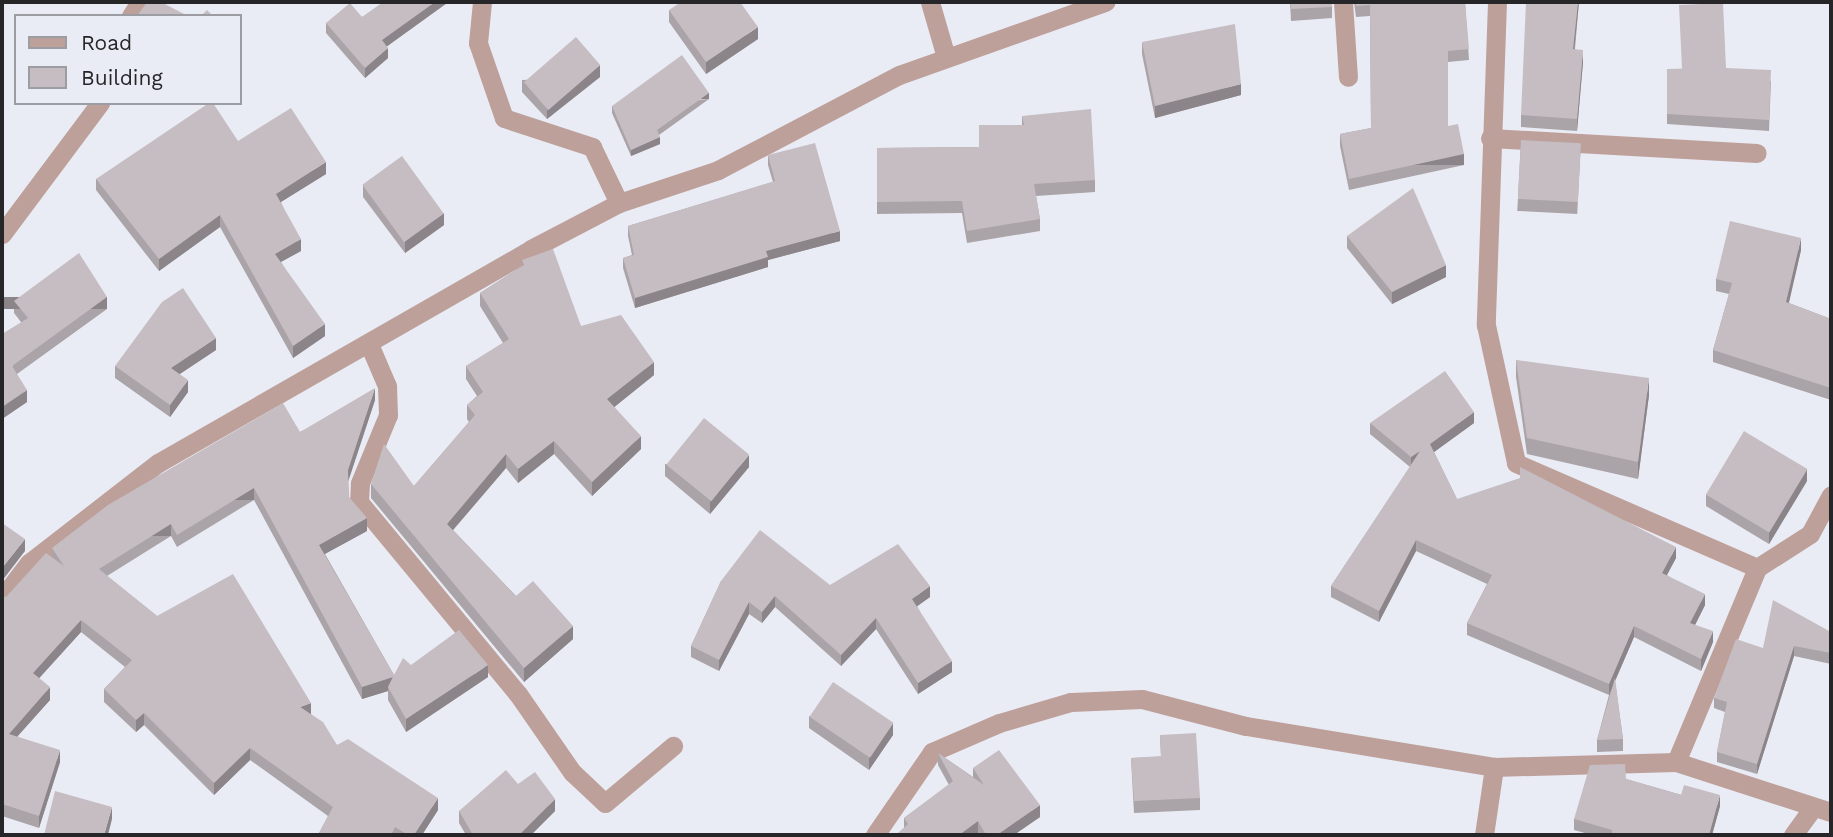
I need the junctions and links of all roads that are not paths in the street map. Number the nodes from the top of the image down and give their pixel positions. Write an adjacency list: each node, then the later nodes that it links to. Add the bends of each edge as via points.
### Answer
1 (482, 2): 11 (street, via 478,43 504,118 592,147)
2 (930, 2): 6 (street)
3 (1105, 2): 6 (street)
4 (1343, 2): 7 (street)
5 (1497, 2): 9 (street)
6 (946, 57): 11 (street, via 801,122 718,170)
7 (1348, 77)
8 (99, 105): 12 (street)
9 (1490, 138): 10 (street); 15 (street, via 1486,325 1516,463)
10 (1757, 153)
11 (619, 203): 13 (street)
12 (2, 234)
13 (369, 344): 16 (street, via 158,463 29,563); 17 (street, via 387,386 388,415 360,483 359,502 517,694 572,772 605,803)
14 (1831, 495): 15 (street, via 1810,534)
15 (1757, 568): 18 (street)
16 (2, 598)
17 (673, 746)
18 (1676, 762): 19 (street); 20 (street)
19 (1494, 767): 21 (street, via 1246,726 1142,699 1071,702 999,723 932,752); 22 (street)
20 (1821, 810): 23 (street)
21 (875, 835)
22 (1484, 835)
23 (1793, 835)

